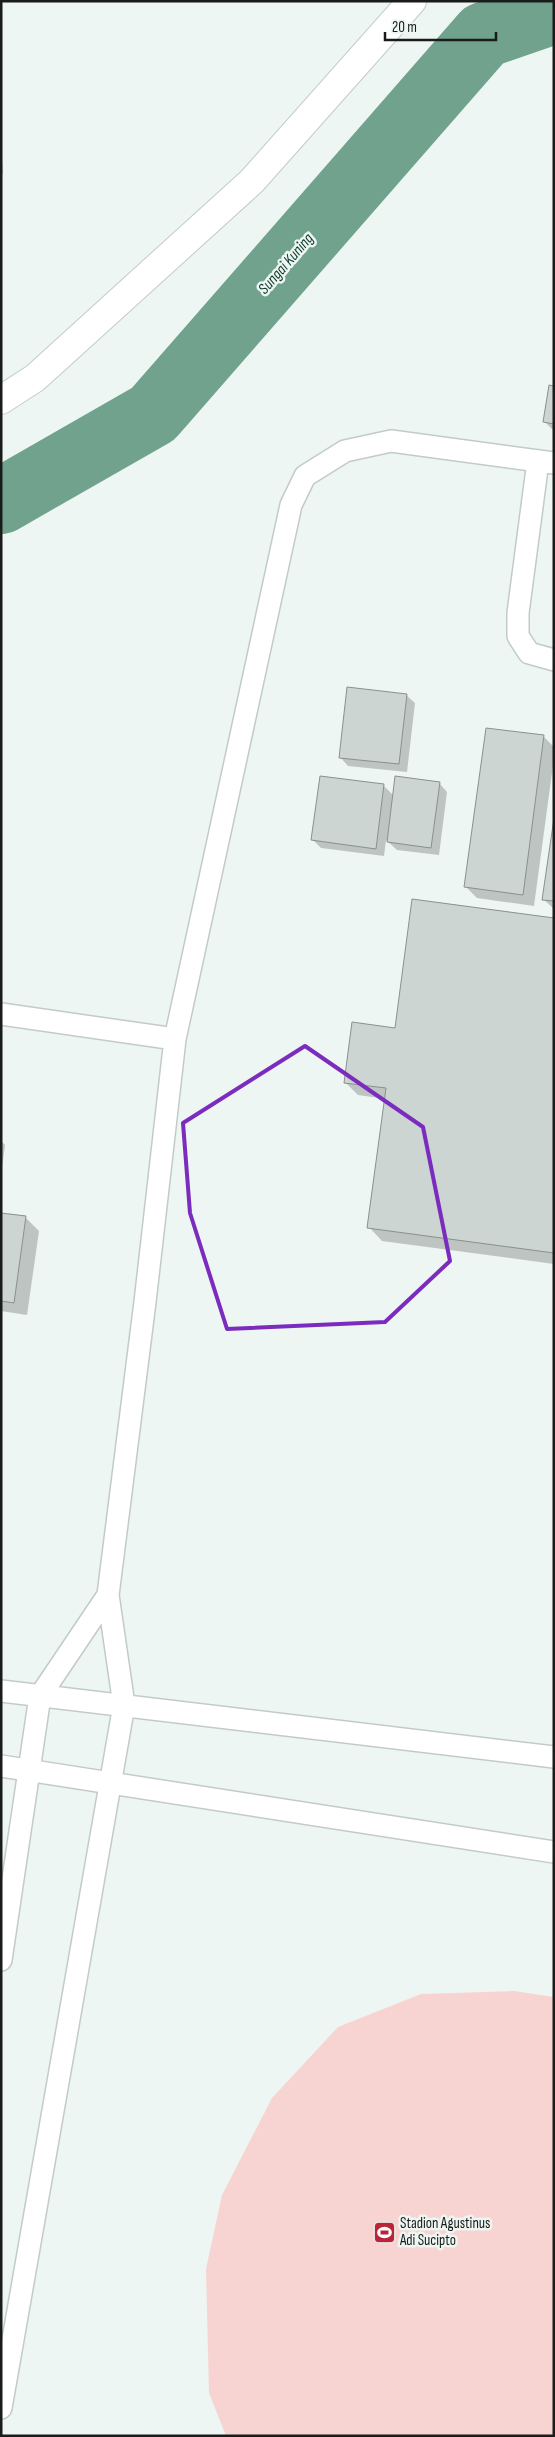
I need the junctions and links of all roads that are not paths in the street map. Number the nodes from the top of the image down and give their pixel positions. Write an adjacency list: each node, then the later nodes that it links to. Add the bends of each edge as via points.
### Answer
1 (412, 1): 2 (street, via 252,180 35,378)
2 (1, 400)
3 (546, 462): 4 (lane, via 518,613 518,636 529,653); 6 (lane, via 392,441 345,451 305,476 291,505)
4 (554, 660)
5 (1, 1014): 6 (lane)
6 (175, 1039): 7 (lane, via 146,1302)
7 (108, 1595): 9 (lane); 10 (lane)
8 (1, 1690): 9 (lane)
9 (40, 1696): 10 (lane); 13 (lane)
10 (124, 1705): 11 (lane); 14 (lane)
11 (554, 1757)
12 (1, 1766): 13 (lane)
13 (28, 1770): 14 (lane); 16 (lane)
14 (112, 1785): 15 (lane); 17 (lane)
15 (554, 1852)
16 (1, 1960)
17 (1, 2408)

